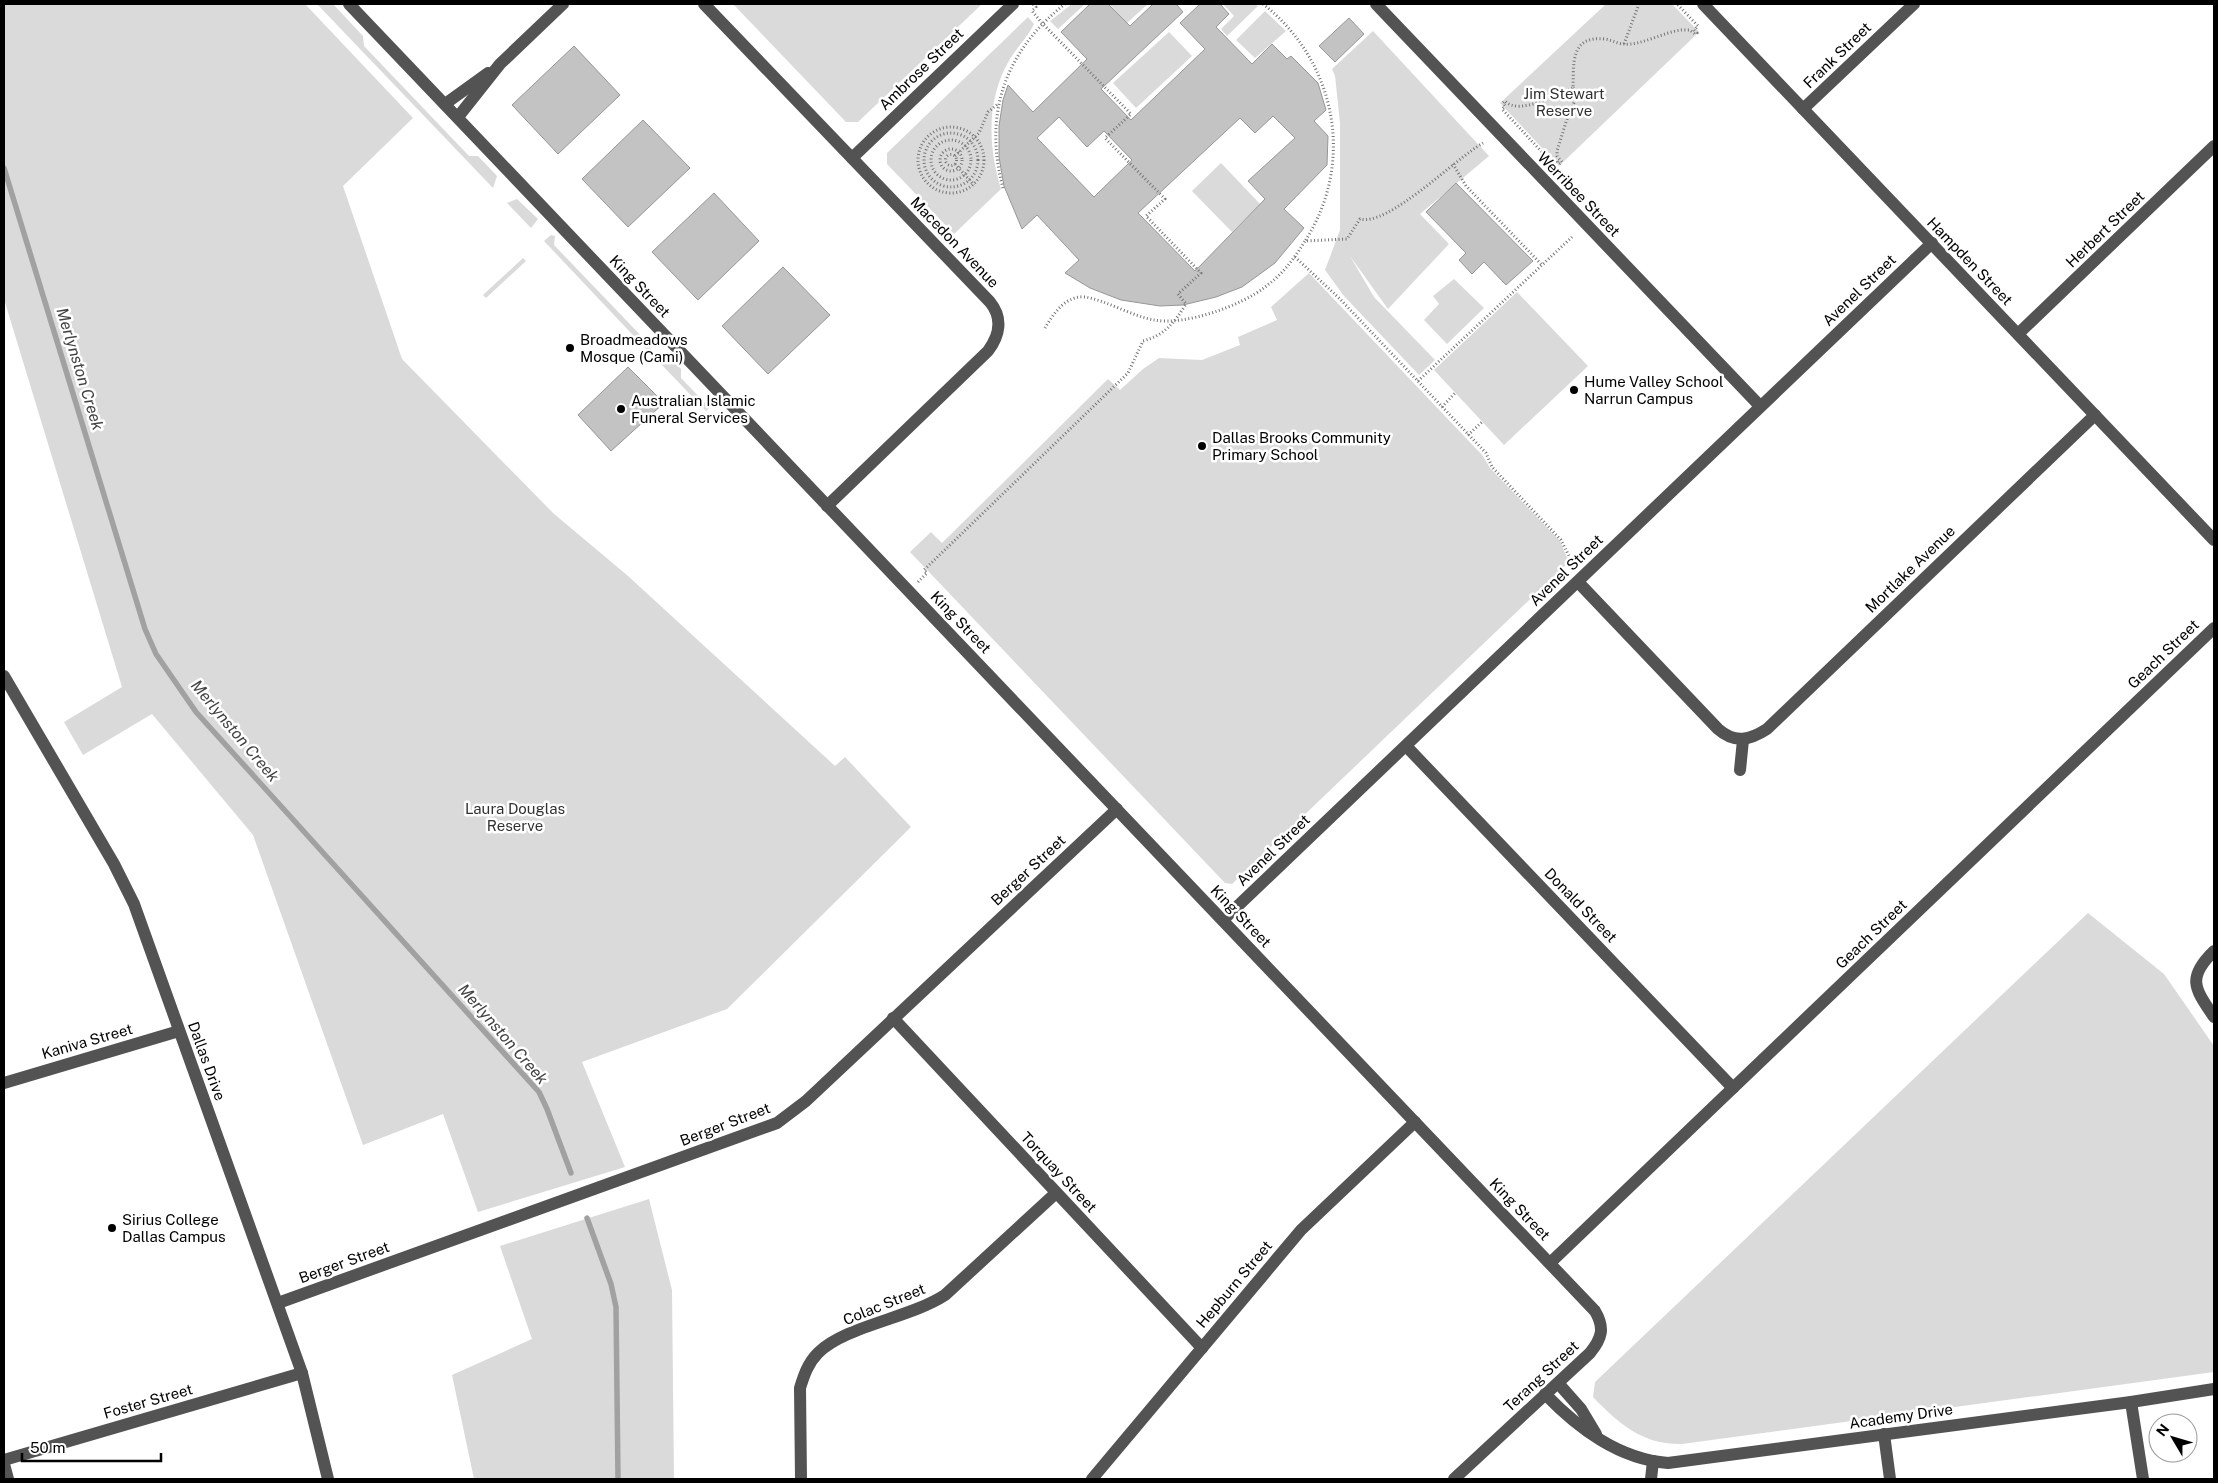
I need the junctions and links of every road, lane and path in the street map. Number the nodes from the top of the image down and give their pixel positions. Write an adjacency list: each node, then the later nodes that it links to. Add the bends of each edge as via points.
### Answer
1 (349, 4): 18 (street, King Street)
2 (563, 4): 15 (street)
3 (704, 4): 36 (street, Macedon Avenue)
4 (1013, 4): 36 (street, Ambrose Street)
5 (1033, 4): 13 (path, via 1036,7 1032,12)
6 (1065, 4): 13 (path)
7 (1263, 4): 52 (path, via 1292,30 1306,49 1326,93 1331,114 1334,134 1332,170 1320,214)
8 (1376, 4): 61 (street, Werribee Street)
9 (1639, 4): 14 (path)
10 (1677, 4): 14 (path, via 1698,26 1694,30 1697,33 1672,31)
11 (1703, 4): 19 (street, Hampden Street)
12 (1914, 4): 19 (street, Frank Street)
13 (1042, 23): 17 (path, via 1016,58); 56 (path, via 1131,114 1105,138 1165,199 1146,216 1201,273 1178,294 1186,304)
14 (1624, 44): 16 (path, via 1598,39 1580,47 1573,60)
15 (500, 64): 18 (street); 20 (street)
16 (1574, 88): 16 (path, via 1537,103 1517,106 1505,101 1502,103 1505,106 1502,109 1554,164 1557,160 1559,164 1562,162 1556,156 1578,93)
17 (998, 103): 23 (path, via 988,112); 50 (path, via 996,149)
18 (445, 104): 20 (street, King Street)
19 (1803, 109): 53 (street, Hampden Street)
20 (458, 117): 66 (street, King Street)
21 (929, 136): 23 (path, via 943,128 954,127); 24 (path); 48 (path, via 919,151 918,162 920,174)
22 (939, 136): 24 (path); 25 (path, via 954,133); 26 (path)
23 (975, 137): 25 (path); 49 (path, via 981,146 984,166)
24 (933, 141): 28 (path)
25 (970, 141): 29 (path); 47 (path, via 976,148 978,165)
26 (941, 143): 29 (path, via 953,140); 31 (path)
27 (1483, 143): 41 (path)
28 (928, 146): 31 (path); 46 (path, via 924,162)
29 (966, 146): 33 (path); 45 (path, via 971,158)
30 (2214, 146): 58 (street, Herbert Street)
31 (934, 150): 37 (path)
32 (943, 152): 33 (path, via 952,149); 35 (path); 38 (path)
33 (959, 152): 34 (path); 43 (path, via 962,159)
34 (955, 156): 35 (path); 40 (path)
35 (947, 157): 39 (path)
36 (852, 158): 66 (street, Macedon Avenue, via 990,302 997,312 999,327 994,344 988,351)
37 (931, 159): 38 (path); 44 (path)
38 (940, 160): 42 (path)
39 (947, 164): 40 (path); 42 (path)
40 (955, 164): 43 (path)
41 (1453, 164): 52 (path, via 1392,212 1371,220 1360,219 1347,239); 55 (path, via 1466,186)
42 (942, 168): 43 (path, via 952,172)
43 (959, 169): 45 (path)
44 (936, 174): 45 (path, via 947,180); 46 (path)
45 (965, 175): 47 (path)
46 (931, 179): 47 (path, via 946,187); 48 (path)
47 (969, 180): 49 (path)
48 (927, 183): 49 (path, via 945,193 955,193)
49 (974, 185)
50 (1003, 188)
51 (1572, 237): 55 (path)
52 (1305, 241): 54 (path)
53 (1932, 243): 58 (street, Hampden Street); 61 (street, Avenel Street)
54 (1295, 257): 56 (path, via 1277,278 1251,297); 59 (path)
55 (1542, 265): 59 (path)
56 (1175, 321): 57 (path, via 1155,320 1085,297 1064,303); 70 (path, via 1158,337 1143,342 1128,373 924,570 927,572)
57 (1045, 328)
58 (2018, 334): 63 (street, Hampden Street)
59 (1418, 381): 62 (path)
60 (1456, 394): 62 (path)
61 (1760, 406): 69 (street, Avenel Street)
62 (1442, 407): 65 (path)
63 (2095, 414): 67 (street, Hampden Street); 73 (street, Mortlake Avenue, via 1767,729)
64 (1482, 422): 65 (path)
65 (1468, 434): 68 (path, via 1486,453 1492,467 1561,540)
66 (827, 506): 70 (street, King Street)
67 (2214, 540)
68 (1572, 562)
69 (1578, 582): 73 (street, via 1718,729 1730,738); 74 (street, Avenel Street)
70 (909, 591): 76 (street, King Street)
71 (2214, 628): 83 (street, Geach Street)
72 (4, 676): 81 (street, Dallas Drive, via 126,886)
73 (1744, 740): 75 (street)
74 (1406, 746): 77 (street, Avenel Street); 83 (street, Donald Street)
75 (1740, 770)
76 (1117, 809): 77 (street, King Street); 80 (street, Berger Street)
77 (1223, 920): 84 (street, King Street)
78 (2214, 951): 79 (street, via 2200,965 2195,979 2197,992)
79 (2214, 1017)
80 (893, 1018): 85 (street, Torquay Street); 87 (street, Berger Street, via 806,1101 777,1123)
81 (179, 1031): 82 (street, Kaniva Street); 87 (street, Dallas Drive)
82 (4, 1083)
83 (1733, 1088): 86 (street, Geach Street)
84 (1415, 1122): 86 (street, King Street); 88 (street, Hepburn Street, via 1301,1230)
85 (1056, 1193): 88 (street, Torquay Street); 100 (street, Colac Street, via 945,1295 834,1341 818,1353 804,1374 800,1388)
86 (1550, 1263): 90 (street, Terang Street, via 1595,1311 1602,1328 1597,1345)
87 (278, 1303): 89 (street, Dallas Drive)
88 (1202, 1348): 101 (street, Hepburn Street)
89 (302, 1373): 97 (street, Foster Street); 99 (street, Dallas Drive)
90 (1558, 1383): 92 (street, Terang Street); 95 (street, Academy Drive, via 1581,1409)
91 (2214, 1389): 93 (street, Academy Drive)
92 (1545, 1394): 95 (street, Academy Drive, via 1569,1419); 102 (street, Terang Street)
93 (2131, 1402): 94 (street, Academy Drive); 105 (street)
94 (1884, 1434): 96 (street, Academy Drive, via 1684,1462); 104 (street)
95 (1597, 1436): 96 (street, Academy Drive, via 1624,1453)
96 (1653, 1461): 103 (street)
97 (4, 1462): 98 (street)
98 (8, 1479)
99 (328, 1479)
100 (801, 1479)
101 (1092, 1479)
102 (1454, 1479)
103 (1651, 1479)
104 (1890, 1479)
105 (2143, 1479)

